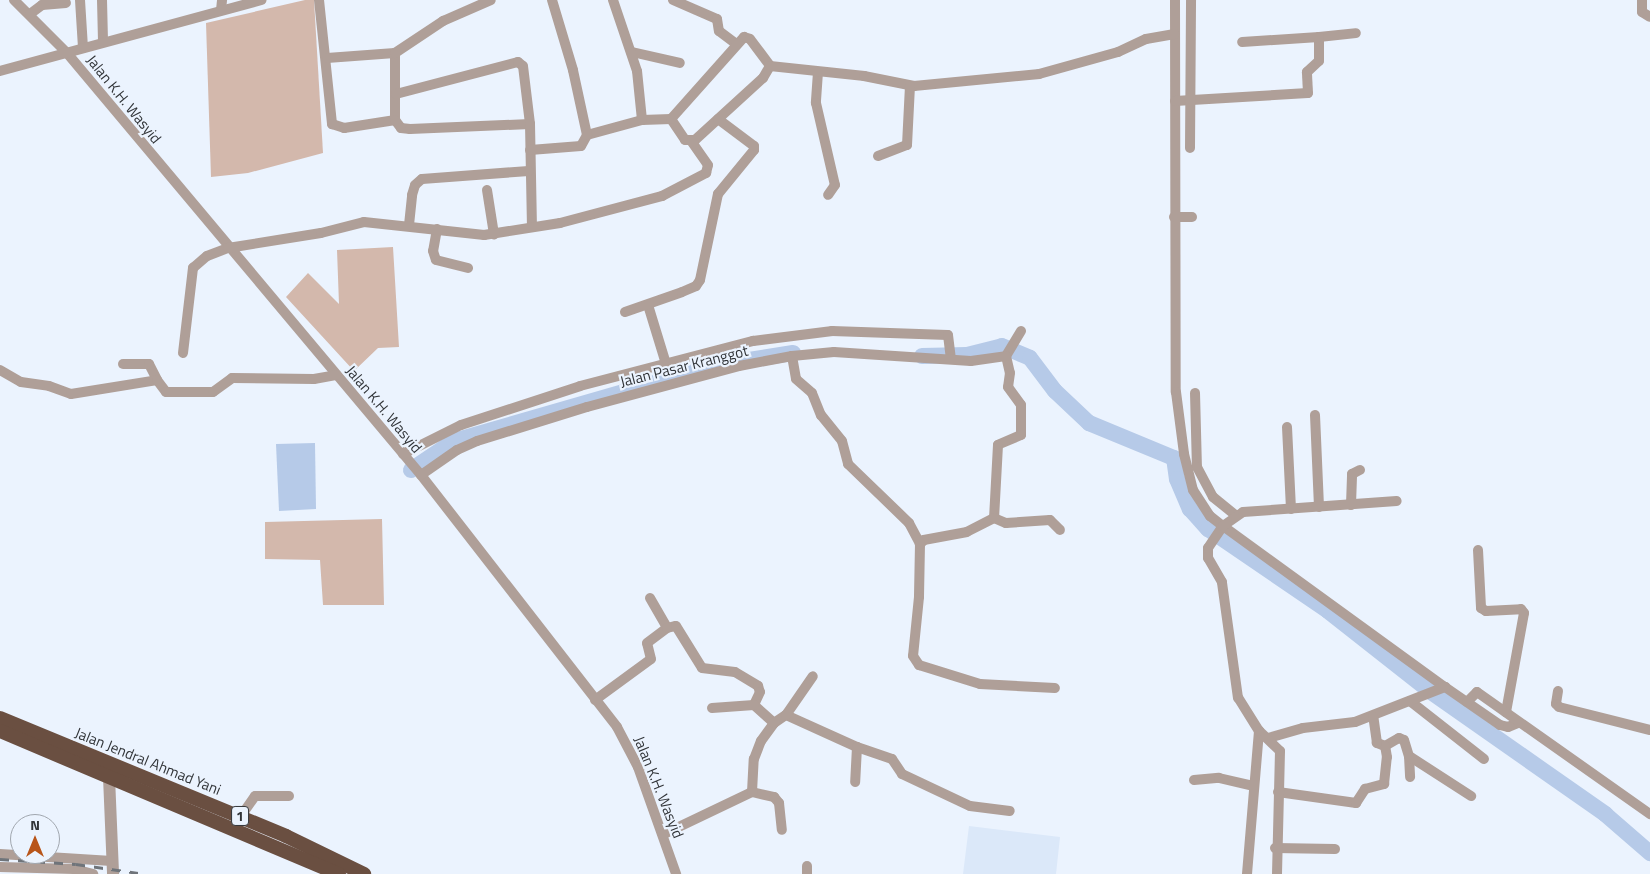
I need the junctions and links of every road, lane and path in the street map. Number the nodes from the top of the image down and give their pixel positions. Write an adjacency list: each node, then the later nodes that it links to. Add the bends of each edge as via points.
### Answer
1 (14, 0): 17 (street, Jalan K.H. Wasyid)
2 (80, 0): 25 (street)
3 (102, 0): 22 (street)
4 (262, 0): 15 (street)
5 (319, 0): 29 (street)
6 (458, 0): 16 (street)
7 (491, 0): 16 (street)
8 (552, 0): 42 (street, via 573,70)
9 (613, 0): 26 (street)
10 (673, 0): 24 (street, via 717,19 719,31)
11 (1175, 0): 20 (street)
12 (1192, 0): 36 (street)
13 (1642, 0): 18 (street, via 1642,12)
14 (66, 3): 17 (street, via 42,5)
15 (222, 5): 22 (street)
16 (461, 11): 27 (street)
17 (30, 14): 28 (street, Jalan K.H. Wasyid)
18 (1650, 17)
19 (1356, 33): 21 (street)
20 (1176, 34): 34 (street, via 1146,39 1118,52 1039,74 991,81); 36 (street)
21 (1319, 37): 23 (street); 36 (street, via 1318,61 1307,72 1309,91 1304,94)
22 (103, 42): 25 (street)
23 (1242, 42)
24 (736, 43): 31 (street, via 744,37 750,39); 37 (street)
25 (83, 48): 28 (street)
26 (632, 52): 30 (street); 39 (street)
27 (395, 53): 29 (street); 35 (street)
28 (67, 54): 32 (street); 56 (street, Jalan K.H. Wasyid)
29 (327, 58): 38 (street, via 332,124 344,128)
30 (680, 63)
31 (770, 66): 33 (street); 40 (street, via 763,78)
32 (0, 71)
33 (818, 72): 34 (street, via 864,76); 49 (street, via 816,103 834,182)
34 (910, 86): 46 (street, via 908,142 904,148)
35 (396, 94): 38 (street); 41 (street, via 518,62 523,66)
36 (1183, 101): 44 (street); 50 (street)
37 (671, 119): 39 (street); 43 (street, via 685,140)
38 (395, 120): 41 (street, via 401,128)
39 (642, 120): 42 (street)
40 (718, 120): 43 (street); 58 (street, via 754,146 754,150 718,194 703,272 696,286)
41 (530, 124): 45 (street)
42 (587, 135): 45 (street, via 581,146)
43 (691, 141): 53 (street, via 708,165 706,173 662,196 560,223)
44 (1190, 148)
45 (530, 150): 47 (street)
46 (878, 156)
47 (529, 171): 52 (street, via 422,179 415,185 412,195); 53 (street)
48 (487, 190): 55 (street)
49 (828, 195)
50 (1176, 217): 51 (street); 81 (street, via 1178,415 1193,490 1210,516)
51 (1190, 217)
52 (409, 225): 54 (street); 56 (street, via 364,222 321,233)
53 (532, 226): 55 (street)
54 (437, 228): 55 (street); 57 (street, via 433,250 436,260)
55 (494, 234)
56 (228, 248): 61 (street, via 200,259 193,268); 68 (street, Jalan K.H. Wasyid)
57 (468, 268)
58 (648, 305): 59 (street); 66 (street)
59 (625, 312)
60 (1019, 334): 62 (street)
61 (184, 353)
62 (1007, 354): 64 (street, via 971,361); 80 (street, via 1008,387 1021,405 1021,435 998,446)
63 (792, 356): 64 (street, Jalan Pasar Kranggot, via 834,352); 75 (street, Jalan Pasar Kranggot, via 739,366 587,406 477,441); 83 (street, via 796,380 812,393 821,415 842,441 848,464 909,523)
64 (951, 357): 66 (street, Jalan Pasar Kranggot, via 948,337 832,331 753,340)
65 (123, 364): 69 (street, via 148,363)
66 (666, 364): 73 (street, Jalan Pasar Kranggot, via 580,386 462,425)
67 (0, 370): 69 (street, via 21,382 49,386 71,394)
68 (336, 375): 69 (street, via 314,379 232,378 213,392 164,391); 73 (street, Jalan K.H. Wasyid)
69 (157, 380)
70 (1195, 392): 81 (street, via 1197,467)
71 (1315, 415): 78 (street)
72 (1287, 427): 79 (street)
73 (405, 457): 75 (street, Jalan K.H. Wasyid)
74 (1360, 470): 77 (street, via 1352,474)
75 (418, 473): 91 (street, Jalan K.H. Wasyid)
76 (1397, 502): 77 (street)
77 (1351, 505): 78 (street)
78 (1319, 507): 79 (street)
79 (1291, 509): 81 (street)
80 (994, 518): 82 (street, via 1006,523 1050,520); 83 (street, via 967,532 924,540)
81 (1225, 525): 89 (street); 104 (street, via 1208,558 1224,592 1234,686 1241,706)
82 (1060, 530)
83 (920, 544): 88 (street, via 919,597 912,644 914,661 988,685)
84 (1478, 550): 96 (street, via 1480,608 1486,611 1521,609 1524,613)
85 (650, 598): 86 (street)
86 (667, 628): 91 (street, via 647,643 651,659); 94 (street, via 677,626 705,670 735,672 753,681 760,692)
87 (813, 676): 97 (street)
88 (1055, 688)
89 (1440, 689): 92 (street); 93 (street)
90 (1558, 691): 102 (street, via 1556,704 1559,707)
91 (596, 700): 124 (street, Jalan K.H. Wasyid, via 630,751)
92 (1410, 701): 98 (street); 109 (street)
93 (1467, 702): 96 (street, via 1477,692); 100 (street, via 1504,727)
94 (754, 705): 95 (street); 101 (street)
95 (712, 708)
96 (1506, 712): 100 (street)
97 (786, 715): 101 (street); 107 (street)
98 (1373, 716): 105 (street, via 1344,725 1303,728); 106 (street, via 1376,743)
99 (0, 718): 110 (highway, Jalan Jendral Ahmad Yani / 1)
100 (1518, 722): 121 (street)
101 (774, 724): 116 (street, via 754,759)
102 (1650, 730)
103 (0, 731): 111 (highway, Jalan Jendral Ahmad Yani / 1)
104 (1260, 732): 105 (street); 115 (street)
105 (1268, 738): 117 (street, via 1280,751)
106 (1385, 746): 108 (street, via 1402,738); 117 (street, via 1384,784 1364,789 1356,803)
107 (856, 747): 114 (street); 120 (street, via 892,758 902,774 970,806)
108 (1409, 756): 112 (street); 119 (street)
109 (1484, 759)
110 (114, 764): 111 (highway); 122 (highway, Jalan Jendral Ahmad Yani / 1)
111 (109, 777): 128 (street); 132 (highway, Jalan Jendral Ahmad Yani / 1)
112 (1410, 777)
113 (1194, 780): 115 (street, via 1219,778)
114 (855, 782)
115 (1254, 786): 135 (street)
116 (752, 792): 123 (street, via 774,796 779,803); 124 (street)
117 (1278, 792): 125 (street)
118 (289, 796): 122 (street, via 255,796)
119 (1472, 796)
120 (1010, 811)
121 (1650, 814)
122 (241, 816): 133 (highway, Jalan Jendral Ahmad Yani / 1)
123 (782, 830)
124 (664, 834): 134 (street, Jalan K.H. Wasyid)
125 (1275, 848): 126 (street); 136 (street)
126 (1335, 849)
127 (0, 854): 128 (street)
128 (112, 861): 131 (street)
129 (0, 867): 130 (street, via 64,869)
130 (93, 874)
131 (113, 874)
132 (339, 874)
133 (364, 874)
134 (676, 874)
135 (1247, 874)
136 (1277, 874)

